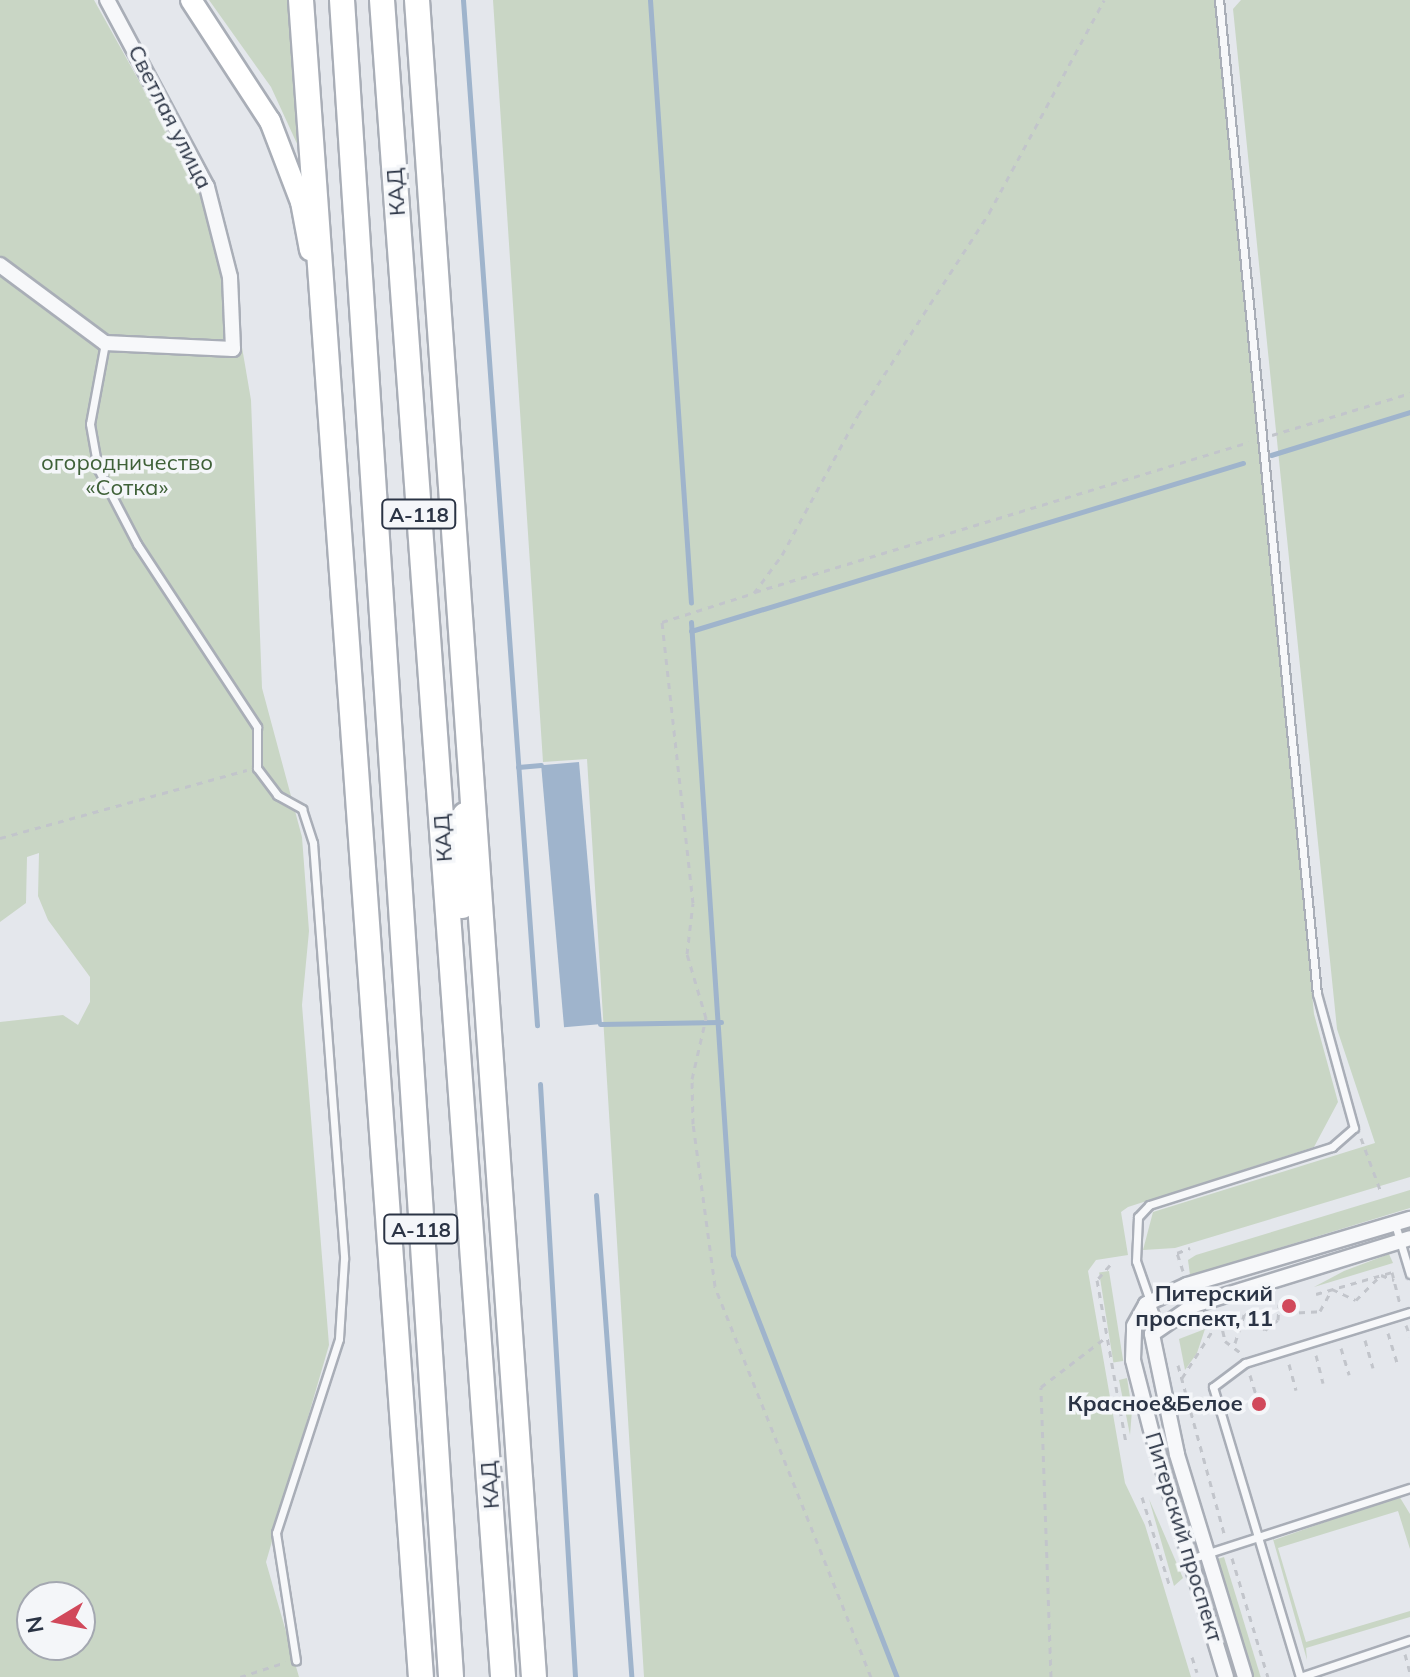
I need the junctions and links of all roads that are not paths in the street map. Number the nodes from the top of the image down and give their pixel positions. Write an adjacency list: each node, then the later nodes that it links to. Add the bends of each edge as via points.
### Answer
1 (107, 0): 9 (street, Светлая улица, via 207,187 235,321 233,349)
2 (191, 0): 10 (main road, via 285,154 301,202)
3 (301, 0): 10 (highway)
4 (342, 0): 20 (highway, КАД / А-118)
5 (382, 0): 12 (highway, КАД / А-118)
6 (417, 0): 11 (highway)
7 (1219, 0): 17 (lane, via 1317,994 1354,1128 1332,1147 1149,1205 1138,1217 1136,1239)
8 (0, 265): 9 (street)
9 (105, 343): 26 (lane, via 90,424 98,469 137,544 257,727 257,768 277,795 302,809 313,843 343,1220 339,1339 276,1533)
10 (326, 345): 27 (highway)
11 (469, 719): 12 (highway); 31 (highway)
12 (458, 1029): 30 (highway, КАД / А-118)
13 (1410, 1219): 14 (street)
14 (1395, 1224): 15 (lane); 17 (street)
15 (1405, 1240): 16 (lane); 19 (street, via 1194,1305)
16 (1410, 1274)
17 (1146, 1304): 19 (lane); 24 (street, Питерский проспект, via 1134,1326 1133,1360)
18 (1410, 1312): 22 (lane, via 1218,1378 1213,1397)
19 (1158, 1324): 23 (street, Питерский проспект, via 1152,1357)
20 (435, 1457): 28 (highway); 29 (highway, КАД / А-118)
21 (1410, 1488): 22 (lane)
22 (1255, 1536): 23 (lane); 34 (lane)
23 (1206, 1553): 24 (lane); 33 (street, Питерский проспект)
24 (1190, 1559): 32 (street, Питерский проспект)
25 (1410, 1640): 34 (lane)
26 (296, 1660)
27 (421, 1677)
28 (432, 1677)
29 (451, 1677)
30 (503, 1677)
31 (534, 1677)
32 (1226, 1677)
33 (1245, 1677)
34 (1300, 1677)

